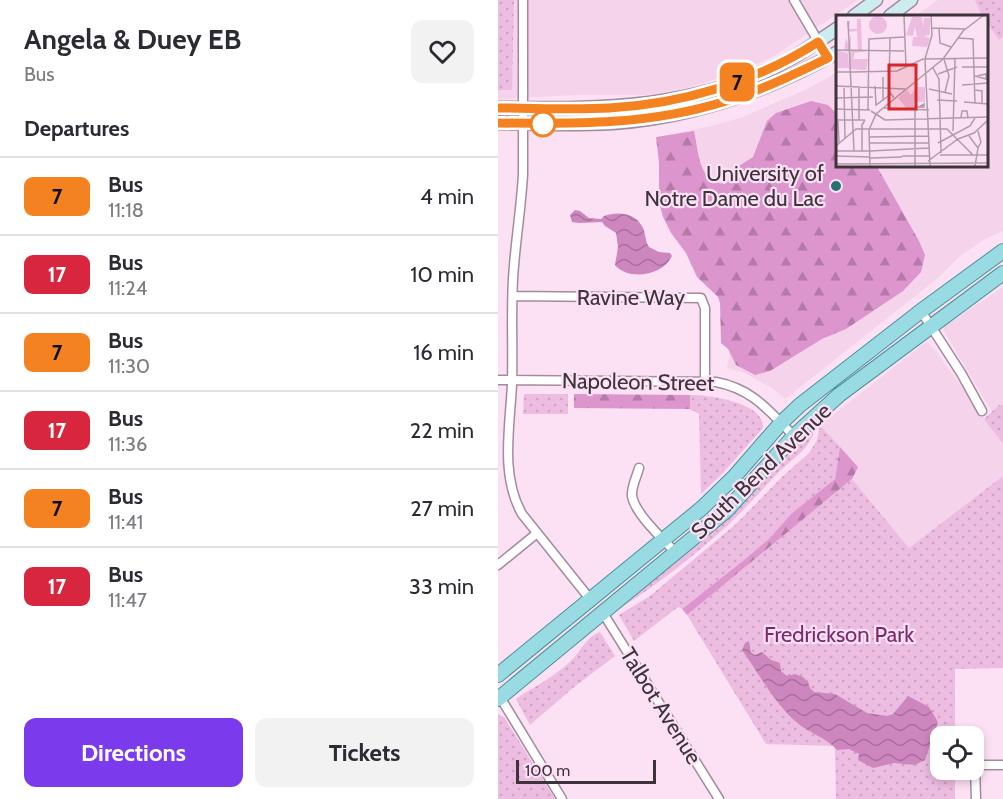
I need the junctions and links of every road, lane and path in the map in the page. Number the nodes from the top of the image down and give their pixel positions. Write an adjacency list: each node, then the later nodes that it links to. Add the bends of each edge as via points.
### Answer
1 (523, 0): 11 (street)
2 (794, 0): 8 (street)
3 (876, 0): 5 (main road)
4 (911, 0): 6 (main road)
5 (855, 15)
6 (891, 15)
7 (836, 29): 8 (main road)
8 (818, 42): 9 (street); 11 (main road, via 759,74 692,95 610,108)
9 (833, 55): 13 (main road, via 754,92 683,113 612,123)
10 (498, 108): 11 (main road)
11 (524, 109): 13 (street)
12 (498, 123): 13 (main road)
13 (524, 124): 16 (street)
14 (1003, 251): 17 (main road, South Bend Avenue)
15 (1003, 273): 18 (main road, South Bend Avenue)
16 (513, 296): 20 (street); 21 (street, Ravine Way, via 701,298 705,308)
17 (921, 310): 18 (street); 23 (main road, South Bend Avenue, via 827,382)
18 (931, 326): 22 (street); 24 (main road, South Bend Avenue, via 839,395)
19 (498, 380): 20 (street, Napoleon Street)
20 (512, 380): 21 (street, Napoleon Street); 26 (street, via 510,487 514,501)
21 (705, 381): 23 (street, Napoleon Street, via 725,383 759,399)
22 (982, 411)
23 (781, 423): 24 (street, Napoleon Street); 27 (main road, South Bend Avenue, via 719,492)
24 (794, 436): 28 (main road, South Bend Avenue, via 727,510)
25 (639, 468): 27 (street, via 632,494 643,516)
26 (536, 534): 29 (street); 30 (street)
27 (664, 540): 28 (street); 30 (main road, South Bend Avenue)
28 (676, 553): 31 (main road, South Bend Avenue)
29 (498, 565)
30 (590, 599): 32 (main road, South Bend Avenue)
31 (603, 613): 33 (main road, South Bend Avenue); 36 (street, Talbot Avenue)
32 (498, 675)
33 (499, 698): 35 (street)
34 (1003, 765): 37 (street, via 975,765)
35 (562, 799)
36 (719, 799)
37 (976, 799)

